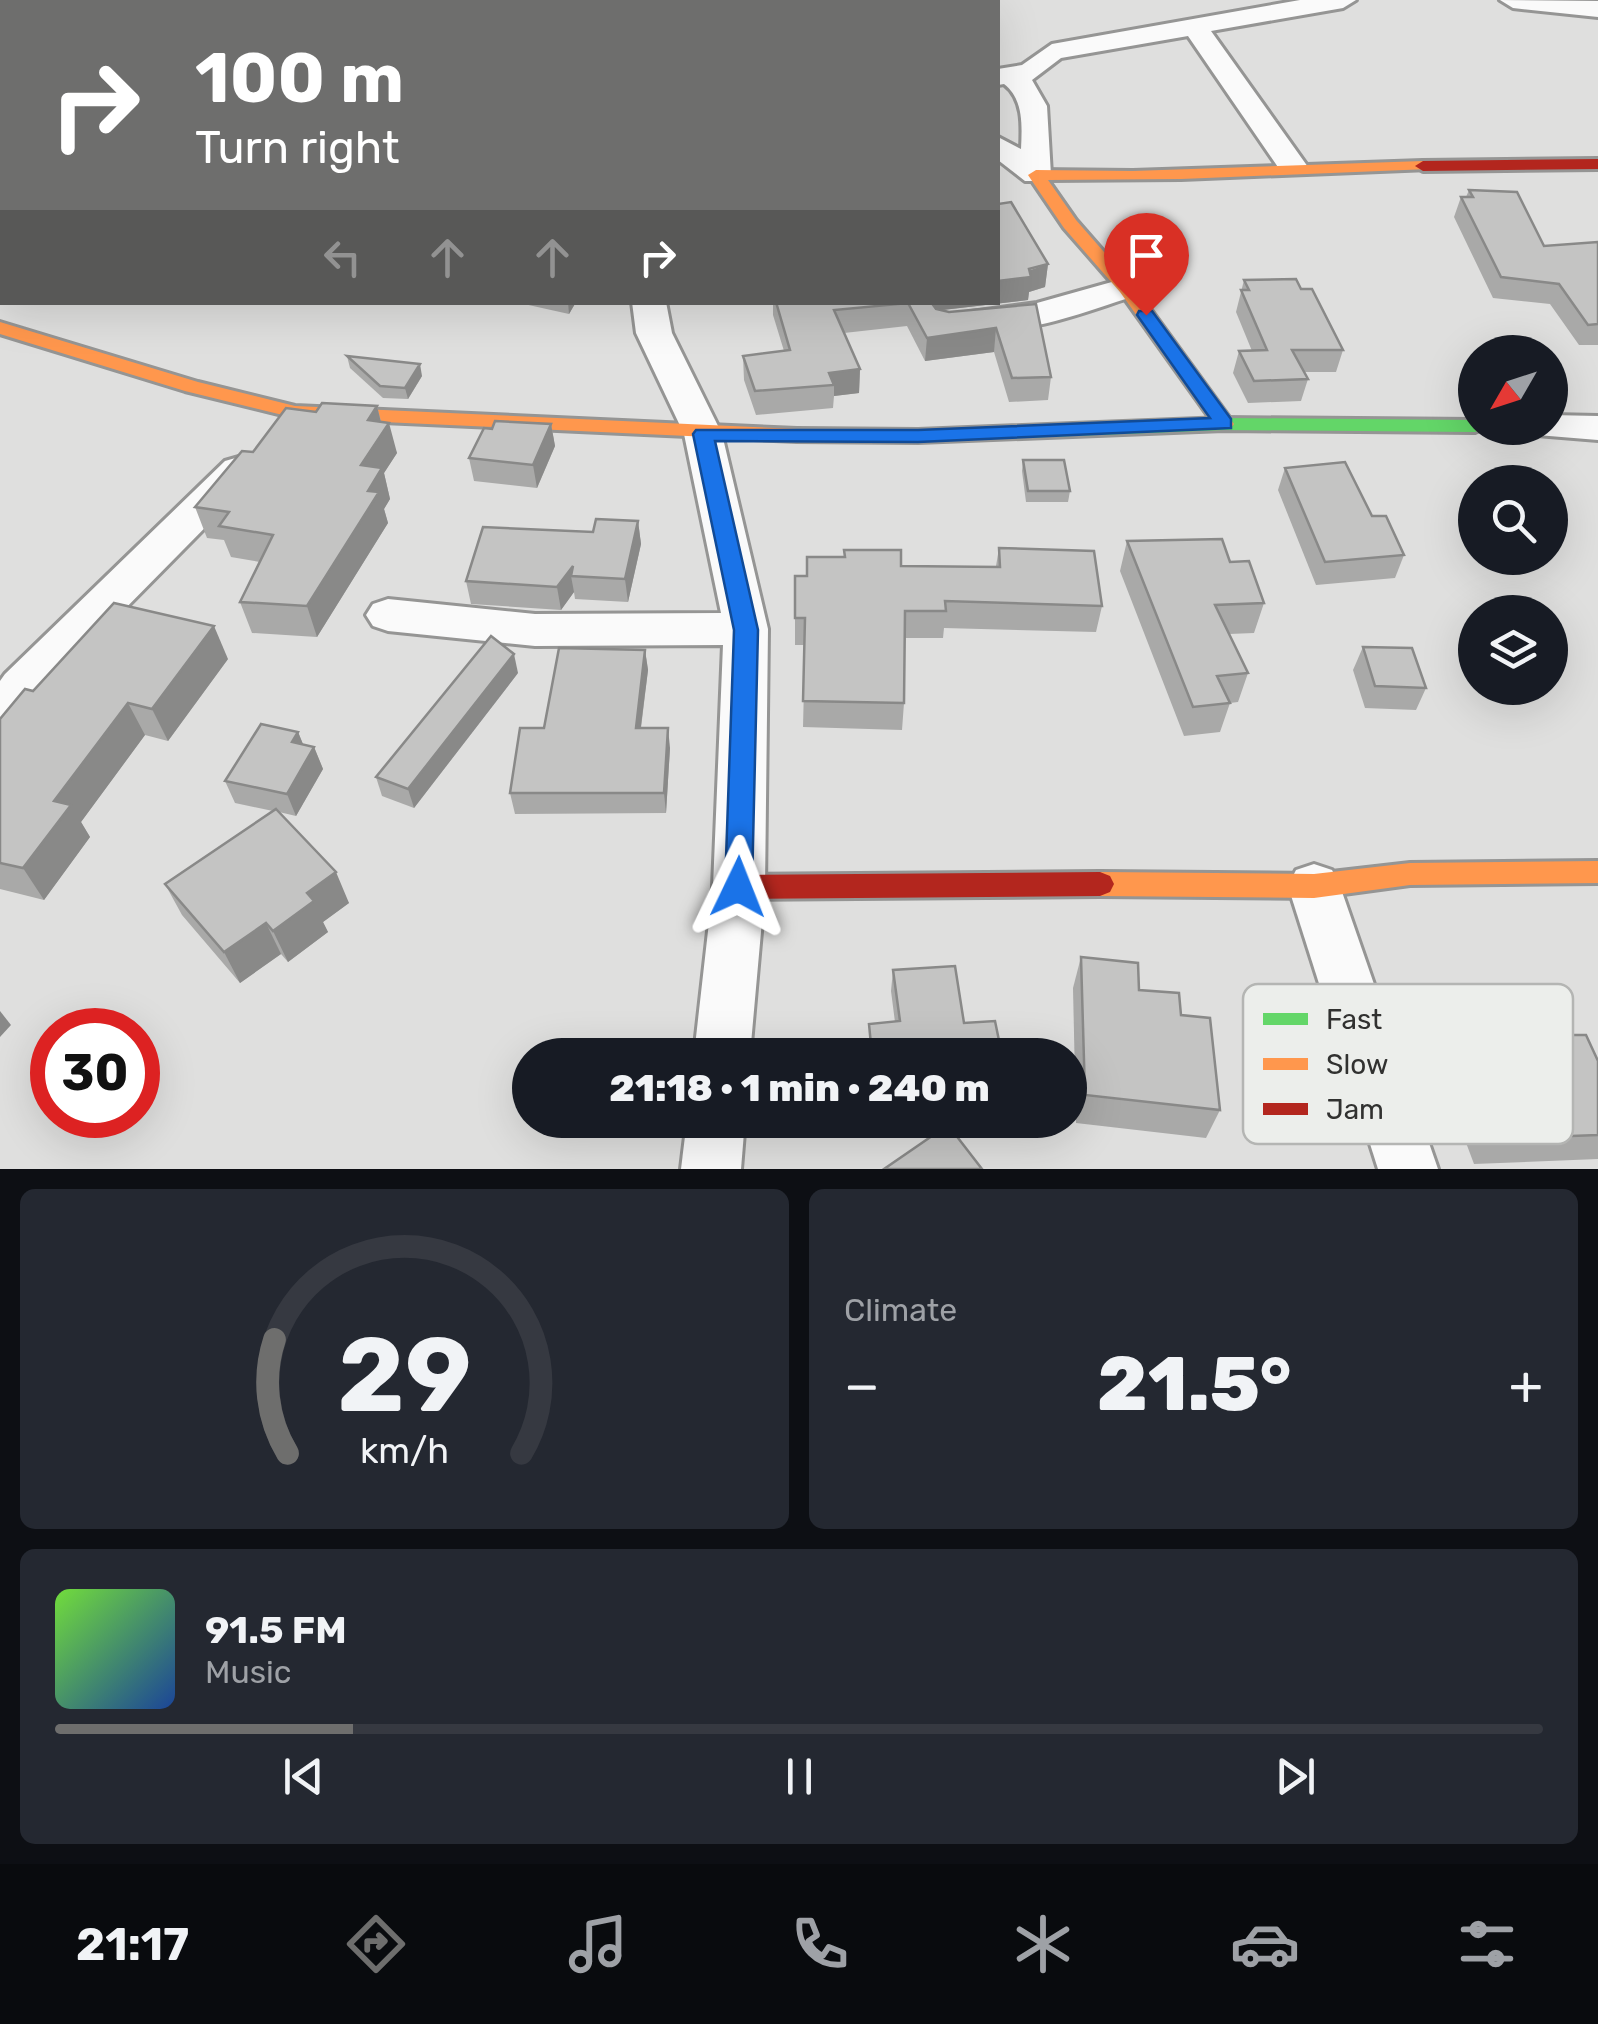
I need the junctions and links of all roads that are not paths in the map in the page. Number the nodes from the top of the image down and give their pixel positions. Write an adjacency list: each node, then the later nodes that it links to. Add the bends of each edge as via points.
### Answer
1 (1342, 0): 4 (street)
2 (1513, 0): 3 (street)
3 (1590, 8): 5 (street)
4 (1196, 29): 6 (street, via 1052,52 1030,72); 9 (street)
5 (1598, 32)
6 (1004, 76): 10 (street, via 1024,83 1031,96)
7 (1000, 148): 10 (street)
8 (1598, 164): 9 (street)
9 (1293, 166): 10 (street, via 1119,178)
10 (1036, 175): 11 (street)
11 (1126, 288): 13 (street, via 1040,313); 16 (street)
12 (649, 305): 20 (street, via 654,333)
13 (947, 322)
14 (0, 328): 15 (street)
15 (295, 412): 20 (street); 23 (street, via 22,686)
16 (1224, 424): 17 (street); 20 (street, via 918,436)
17 (1458, 426)
18 (1568, 427): 19 (street)
19 (1598, 428)
20 (703, 434): 22 (street)
21 (388, 615): 22 (street, via 534,630)
22 (746, 630): 26 (street)
23 (0, 717)
24 (1598, 872): 25 (street, via 1410,874)
25 (1314, 886): 26 (street); 27 (street)
26 (738, 887): 28 (street)
27 (1347, 984)
28 (724, 1038)
29 (714, 1138): 31 (street)
30 (1400, 1144): 32 (street)
31 (711, 1169)
32 (1408, 1169)

